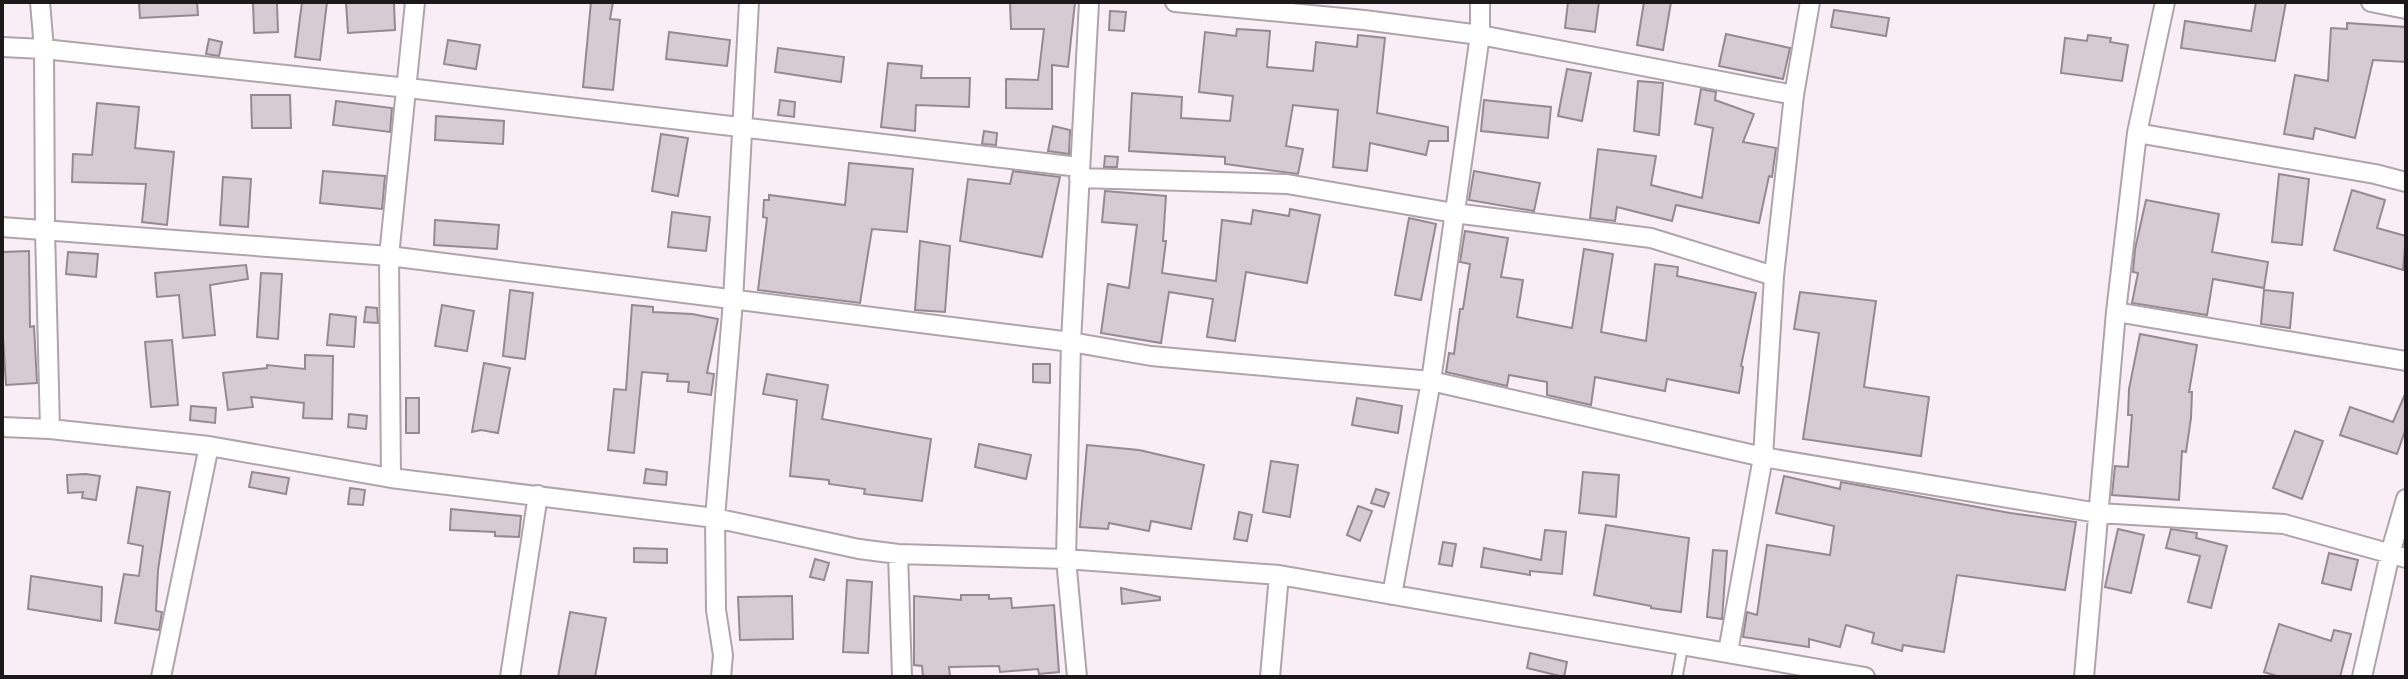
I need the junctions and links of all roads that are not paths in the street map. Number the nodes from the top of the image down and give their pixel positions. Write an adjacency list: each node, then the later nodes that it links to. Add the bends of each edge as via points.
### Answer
1 (40, 2): 13 (street)
2 (415, 2): 14 (street)
3 (749, 2): 16 (street)
4 (1089, 2): 18 (street)
5 (1175, 2): 11 (street)
6 (1480, 2): 11 (street)
7 (1810, 2): 15 (street)
8 (2165, 2): 17 (street)
9 (2371, 2): 10 (street)
10 (2406, 9)
11 (1480, 35): 15 (street); 20 (street)
12 (2, 47): 13 (street)
13 (44, 49): 14 (street); 22 (street)
14 (408, 88): 16 (street); 23 (street)
15 (1794, 95): 24 (street)
16 (743, 126): 18 (street); 25 (street)
17 (2137, 133): 19 (street); 26 (street)
18 (1079, 172): 20 (street, via 1287,184); 27 (street)
19 (2406, 182)
20 (1454, 213): 24 (street, via 1651,238); 29 (street)
21 (2, 227): 22 (street)
22 (45, 230): 23 (street); 31 (street)
23 (389, 256): 25 (street); 34 (street)
24 (1774, 276): 33 (street)
25 (733, 301): 27 (street); 38 (street)
26 (2116, 312): 28 (street); 37 (street)
27 (1071, 342): 29 (street, via 1151,356); 41 (street)
28 (2406, 361)
29 (1431, 381): 33 (street); 43 (street)
30 (2, 427): 31 (street)
31 (50, 429): 32 (street)
32 (209, 446): 34 (street); 46 (street)
33 (1763, 457): 37 (street); 45 (street)
34 (391, 478): 35 (street)
35 (538, 495): 38 (street); 47 (street)
36 (2406, 499): 40 (street)
37 (2098, 513): 40 (street, via 2284,524); 54 (street)
38 (715, 518): 39 (street); 48 (street)
39 (898, 554): 41 (street); 49 (street)
40 (2398, 556): 55 (street)
41 (1066, 559): 42 (street); 50 (street)
42 (1279, 575): 43 (street); 51 (street)
43 (1392, 595): 44 (street)
44 (1683, 645): 45 (street); 52 (lane)
45 (1728, 652): 53 (street)
46 (161, 677)
47 (510, 677)
48 (721, 677)
49 (902, 677)
50 (1077, 677)
51 (1270, 677)
52 (1677, 677)
53 (1865, 677)
54 (2084, 677)
55 (2362, 677)

